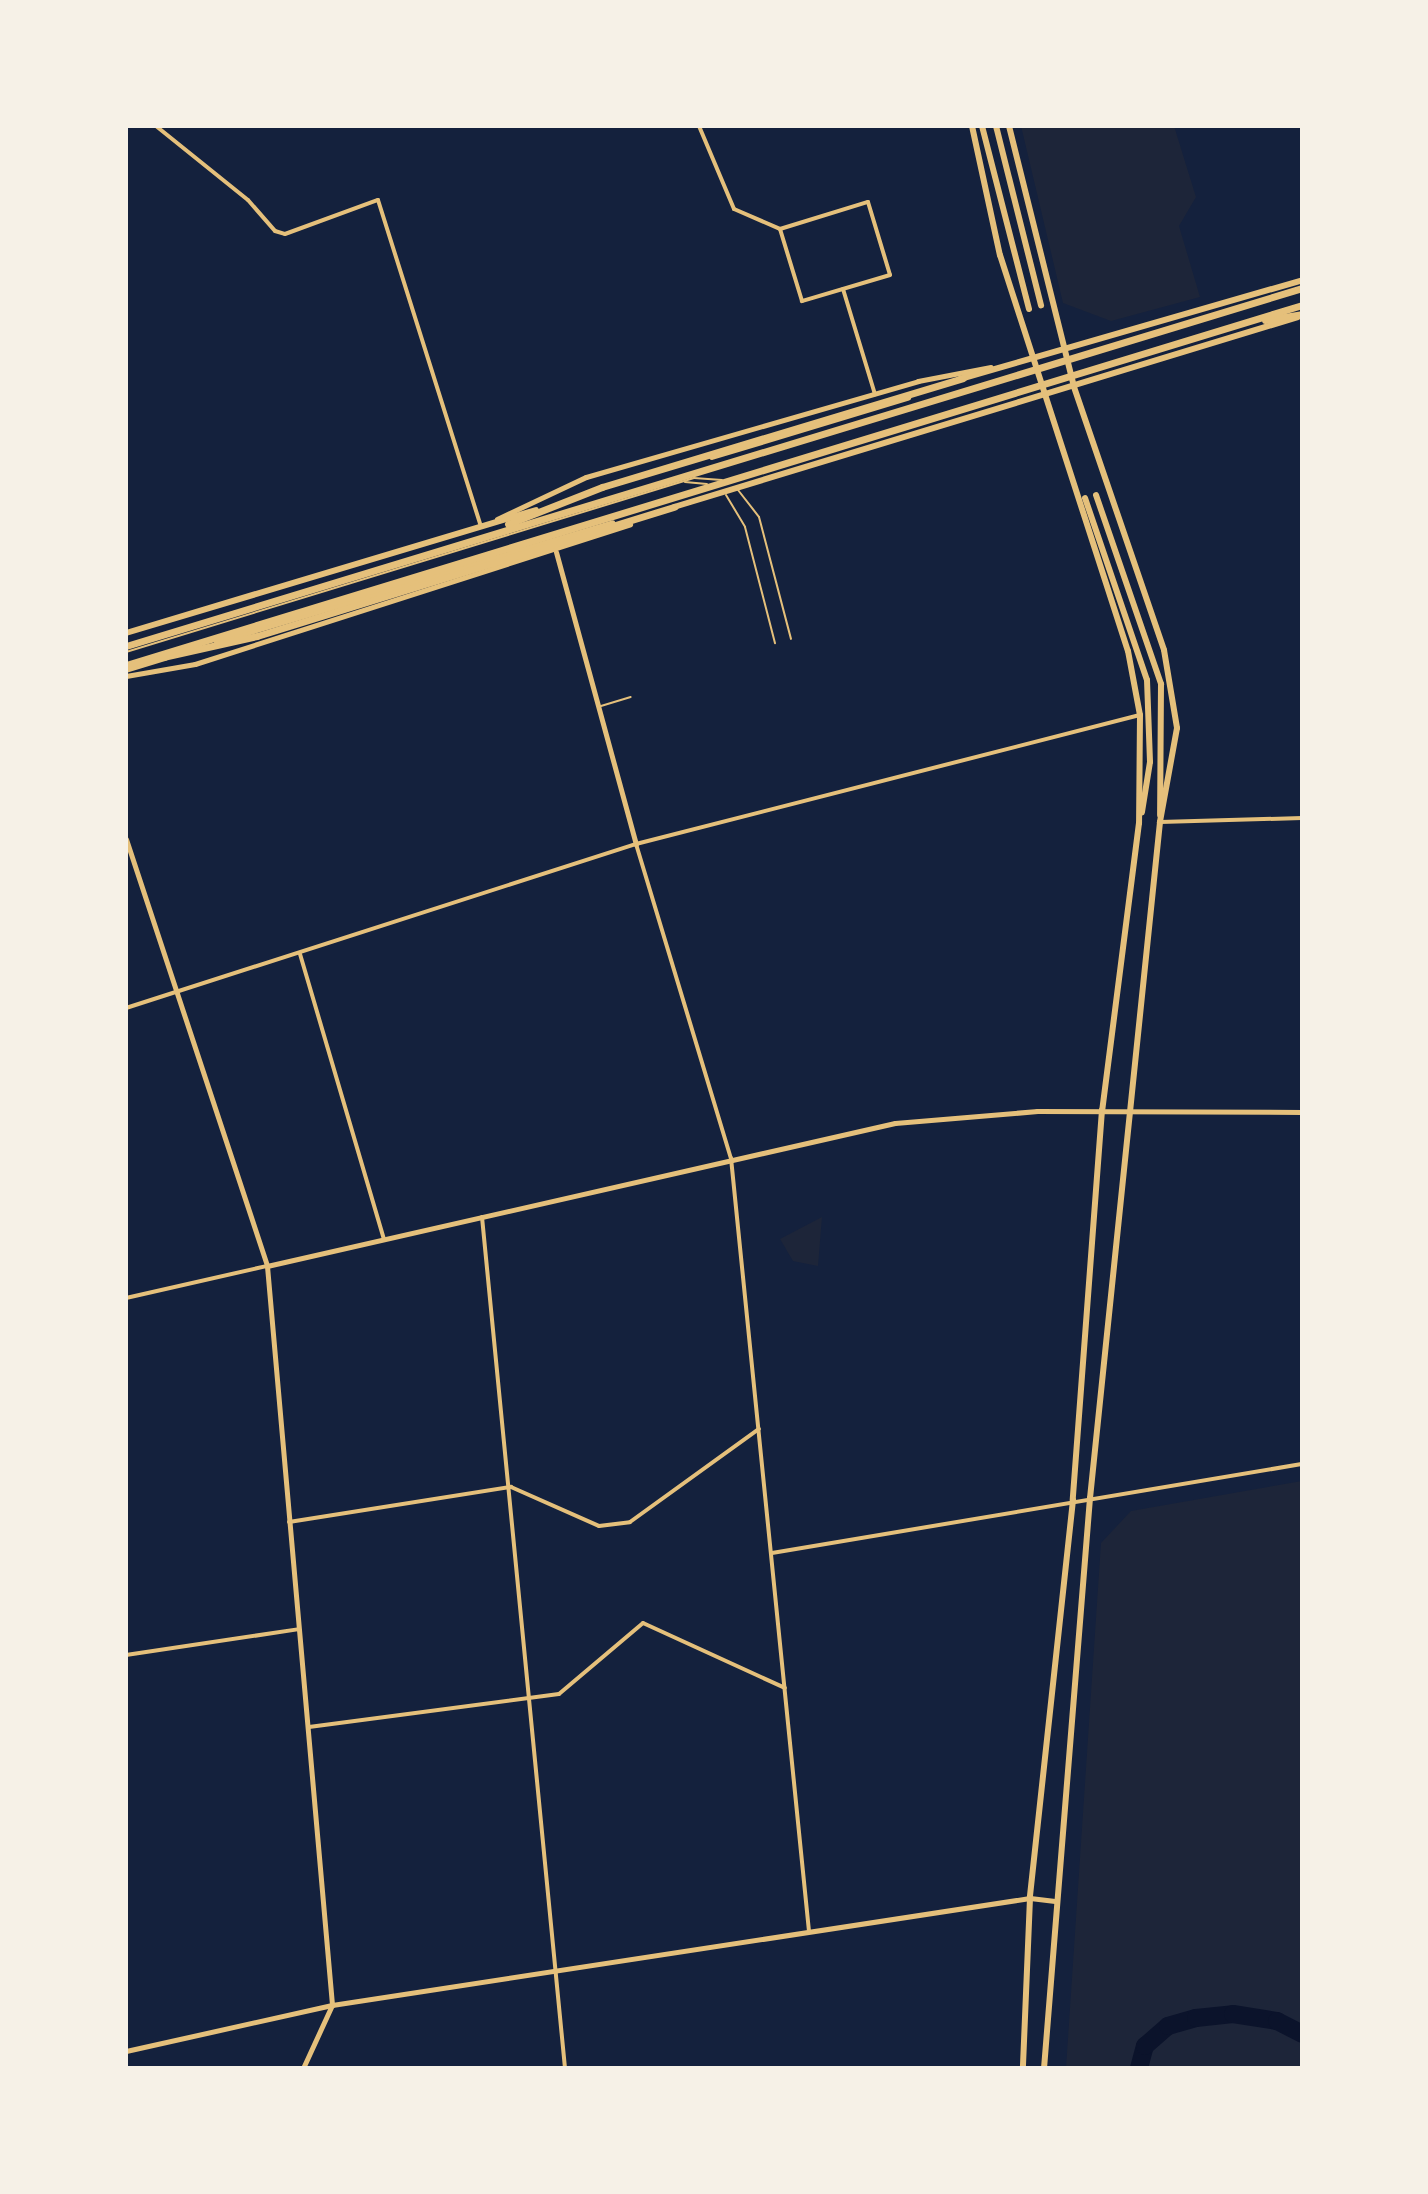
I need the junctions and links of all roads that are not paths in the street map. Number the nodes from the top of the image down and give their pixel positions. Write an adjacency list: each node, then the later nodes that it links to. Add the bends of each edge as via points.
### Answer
1 (156, 126): 27 (street, via 248,200 275,231 285,234 378,200)
2 (699, 126): 7 (street, via 734,209)
3 (972, 126): 17 (main road)
4 (982, 126): 13 (main road)
5 (996, 126): 11 (main road)
6 (1009, 126): 16 (main road)
7 (780, 229): 10 (street, via 802,301); 10 (street, via 868,202 890,275)
8 (1302, 280): 16 (main road)
9 (1302, 288): 28 (highway)
10 (843, 289): 21 (street)
11 (1041, 305)
12 (1302, 305): 15 (highway)
13 (1029, 309)
14 (1302, 315): 15 (highway); 20 (main road)
15 (1239, 324): 35 (highway)
16 (1063, 349): 17 (main road); 20 (main road)
17 (1031, 358): 18 (main road); 22 (main road)
18 (1012, 364): 19 (main road); 21 (street)
19 (963, 378): 27 (main road); 28 (highway, via 602,487)
20 (1074, 387): 22 (main road); 41 (main road, via 1172,680 1176,754)
21 (875, 394): 27 (street, via 586,477)
22 (1042, 396): 26 (main road); 39 (main road, via 1128,651)
23 (680, 482): 31 (lane, via 722,480 754,508); 32 (lane, via 715,487 738,508); 34 (lane)
24 (1096, 495): 41 (main road, via 1161,684)
25 (1085, 498): 42 (main road, via 1147,680 1150,762)
26 (675, 507): 29 (highway); 35 (main road)
27 (483, 526): 30 (main road)
28 (483, 536): 33 (highway)
29 (558, 548): 35 (highway, via 257,636); 36 (street, via 195,664); 38 (street)
30 (126, 633)
31 (791, 639)
32 (775, 643)
33 (126, 646)
34 (126, 652)
35 (126, 667)
36 (126, 676)
37 (631, 697): 38 (lane)
38 (599, 706): 44 (street)
39 (1140, 715): 42 (main road); 44 (street)
40 (1302, 818): 41 (street)
41 (1160, 822): 49 (main road)
42 (1139, 823): 48 (main road)
43 (126, 839): 46 (street)
44 (636, 844): 45 (street); 51 (street)
45 (300, 954): 46 (street); 53 (street)
46 (175, 993): 47 (street); 54 (street)
47 (126, 1008)
48 (1102, 1110): 49 (street); 51 (street, via 959,1113); 60 (main road)
49 (1132, 1110): 50 (street); 59 (main road)
50 (1302, 1112)
51 (731, 1158): 52 (street); 56 (street)
52 (482, 1217): 53 (street); 58 (street)
53 (384, 1240): 54 (street)
54 (267, 1266): 55 (street); 61 (street)
55 (126, 1298)
56 (759, 1429): 58 (street, via 630,1522 599,1526); 62 (street)
57 (1302, 1464): 59 (street)
58 (511, 1487): 61 (street); 66 (street)
59 (1090, 1498): 60 (street); 69 (main road)
60 (1073, 1500): 62 (street); 68 (main road)
61 (289, 1522): 63 (street)
62 (772, 1553): 65 (street)
63 (299, 1629): 64 (street); 67 (street)
64 (126, 1655)
65 (785, 1688): 66 (street, via 643,1623 579,1683); 70 (street)
66 (530, 1698): 67 (street); 71 (street)
67 (309, 1727): 72 (street)
68 (1030, 1898): 69 (street); 70 (street); 76 (main road)
69 (1055, 1901): 77 (main road)
70 (809, 1931): 71 (street)
71 (555, 1970): 72 (street); 75 (street)
72 (332, 2005): 73 (street); 74 (street)
73 (126, 2051)
74 (303, 2068)
75 (565, 2068)
76 (1023, 2068)
77 (1044, 2068)

